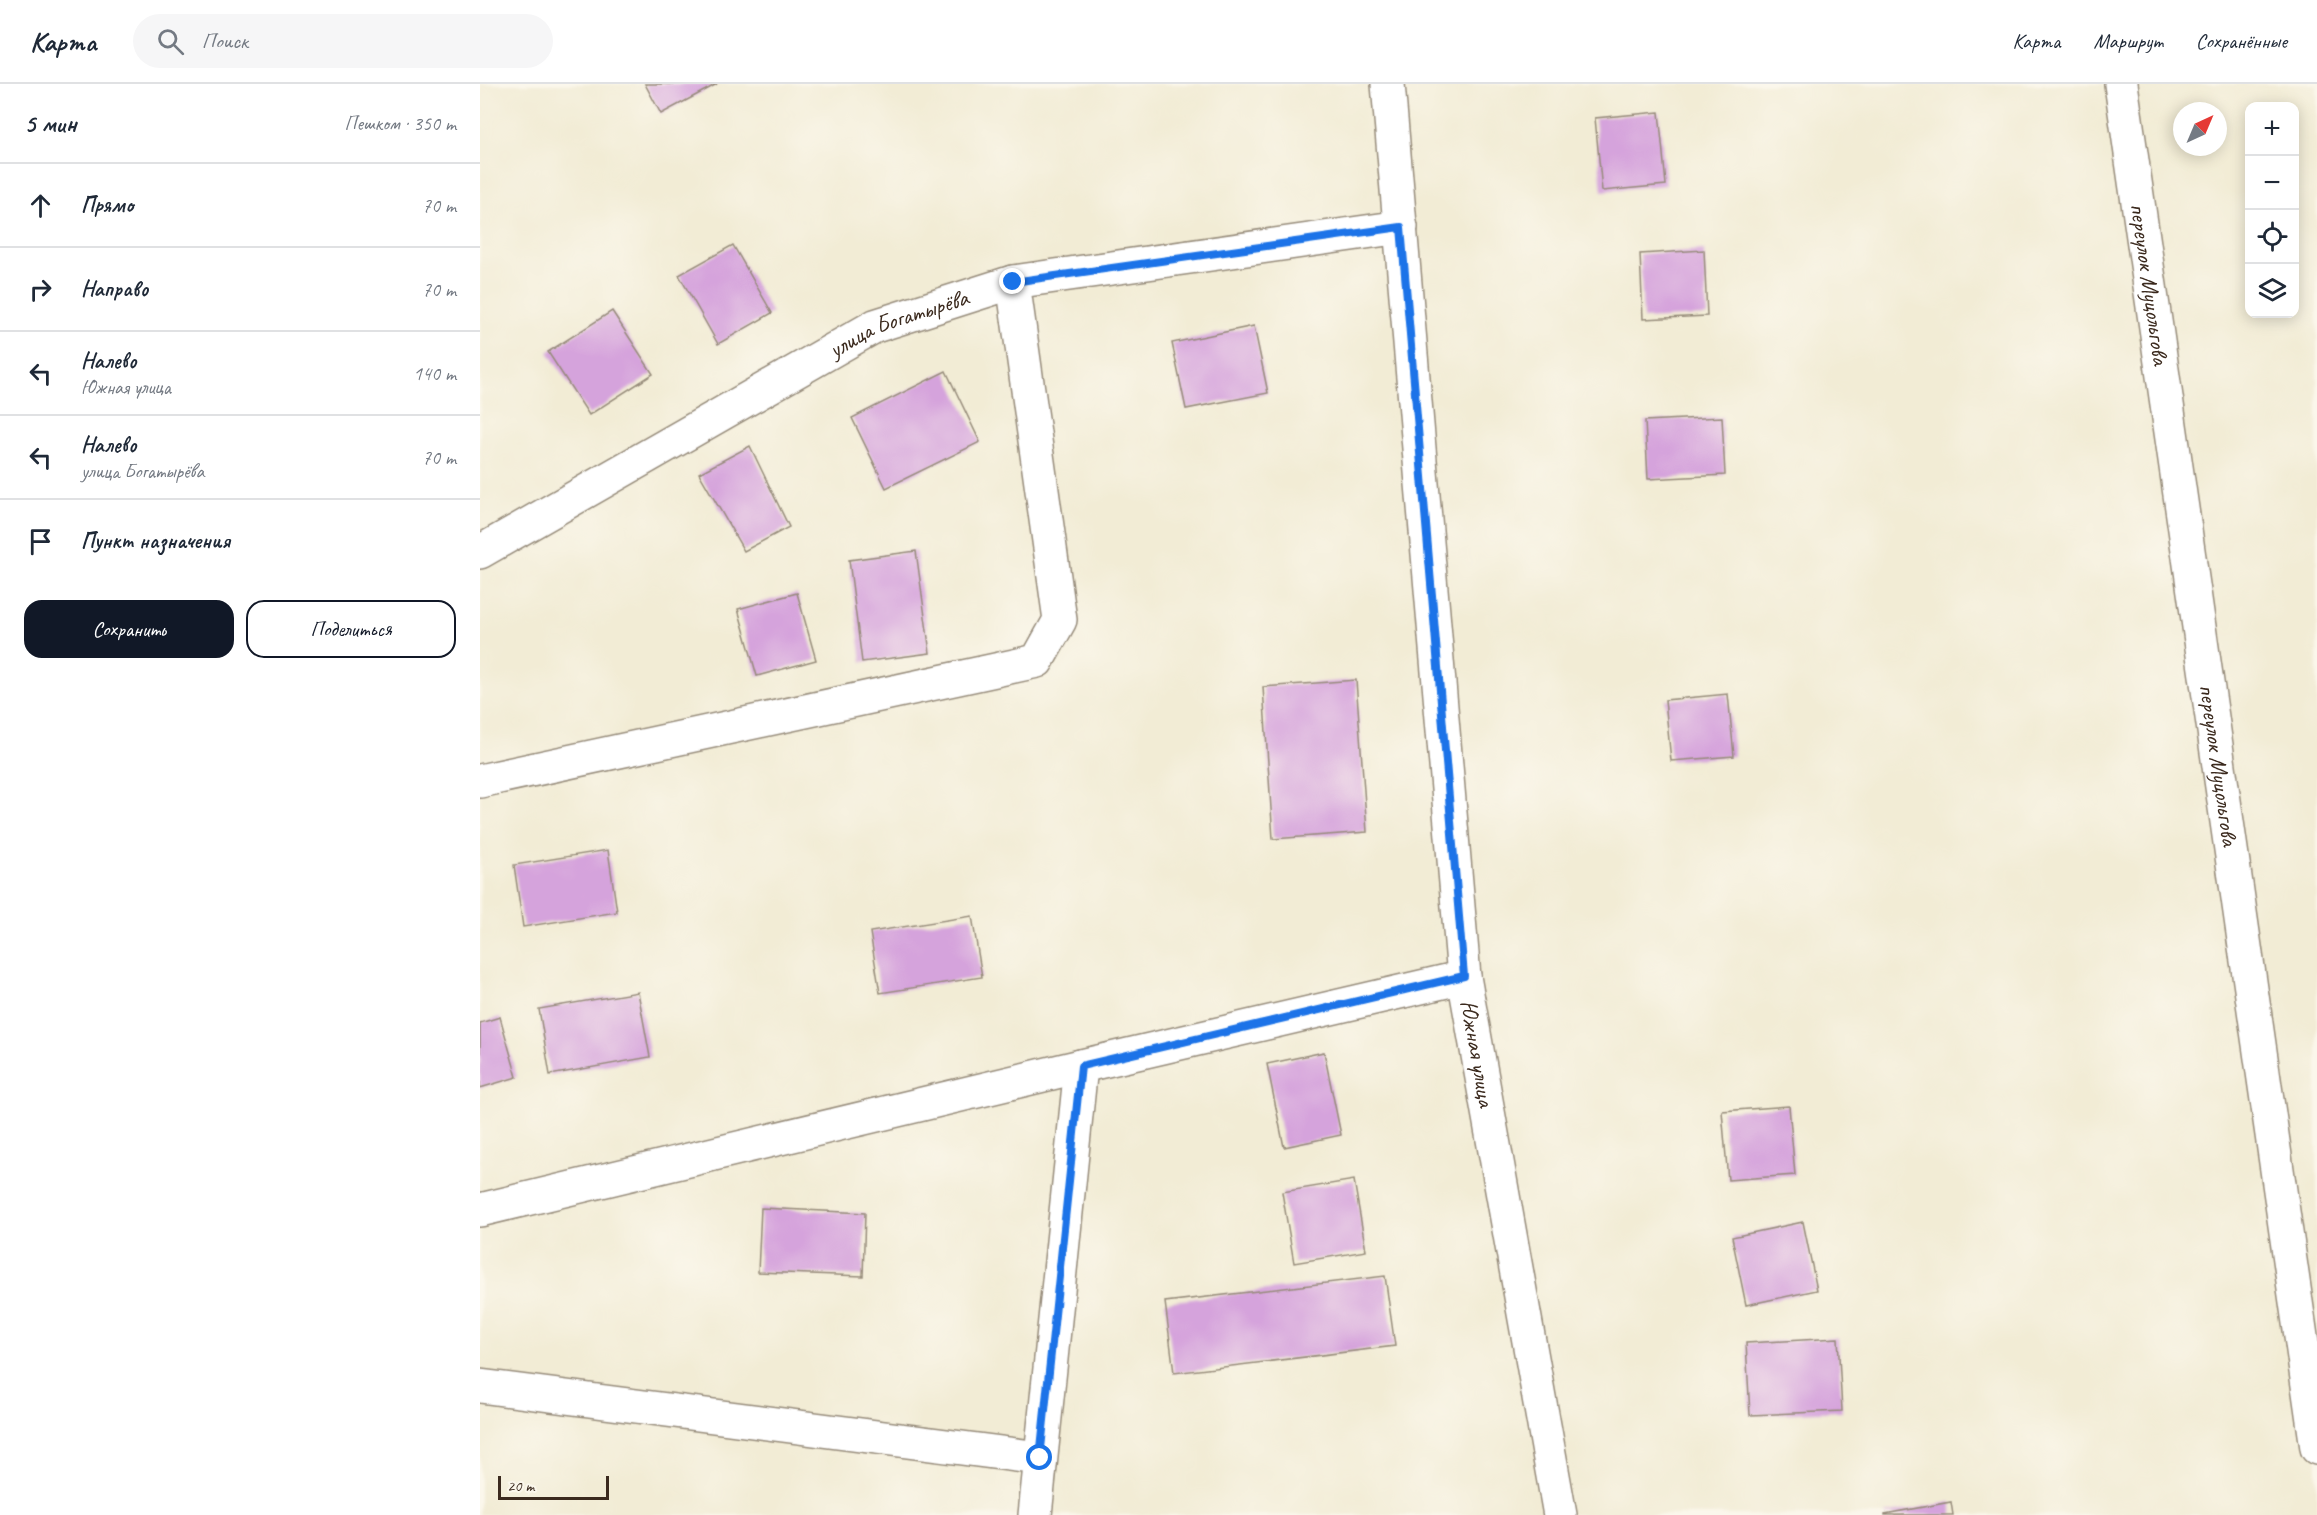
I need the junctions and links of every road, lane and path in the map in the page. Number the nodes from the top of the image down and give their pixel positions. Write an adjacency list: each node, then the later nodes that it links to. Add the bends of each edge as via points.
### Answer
1 (1388, 84): 3 (street, Южная улица)
2 (2121, 84): 11 (street, переулок Муцольгова)
3 (1401, 227): 4 (street, улица Богатырёва); 7 (street, Южная улица)
4 (1013, 282): 5 (street, улица Богатырёва, via 875,326); 6 (street, via 1060,620 1037,661)
5 (480, 552)
6 (480, 781)
7 (1464, 976): 8 (street); 14 (street, Южная улица)
8 (1081, 1066): 9 (street); 12 (street)
9 (480, 1210)
10 (480, 1386): 12 (street)
11 (2317, 1448)
12 (1040, 1458): 13 (street)
13 (1035, 1515)
14 (1560, 1515)

